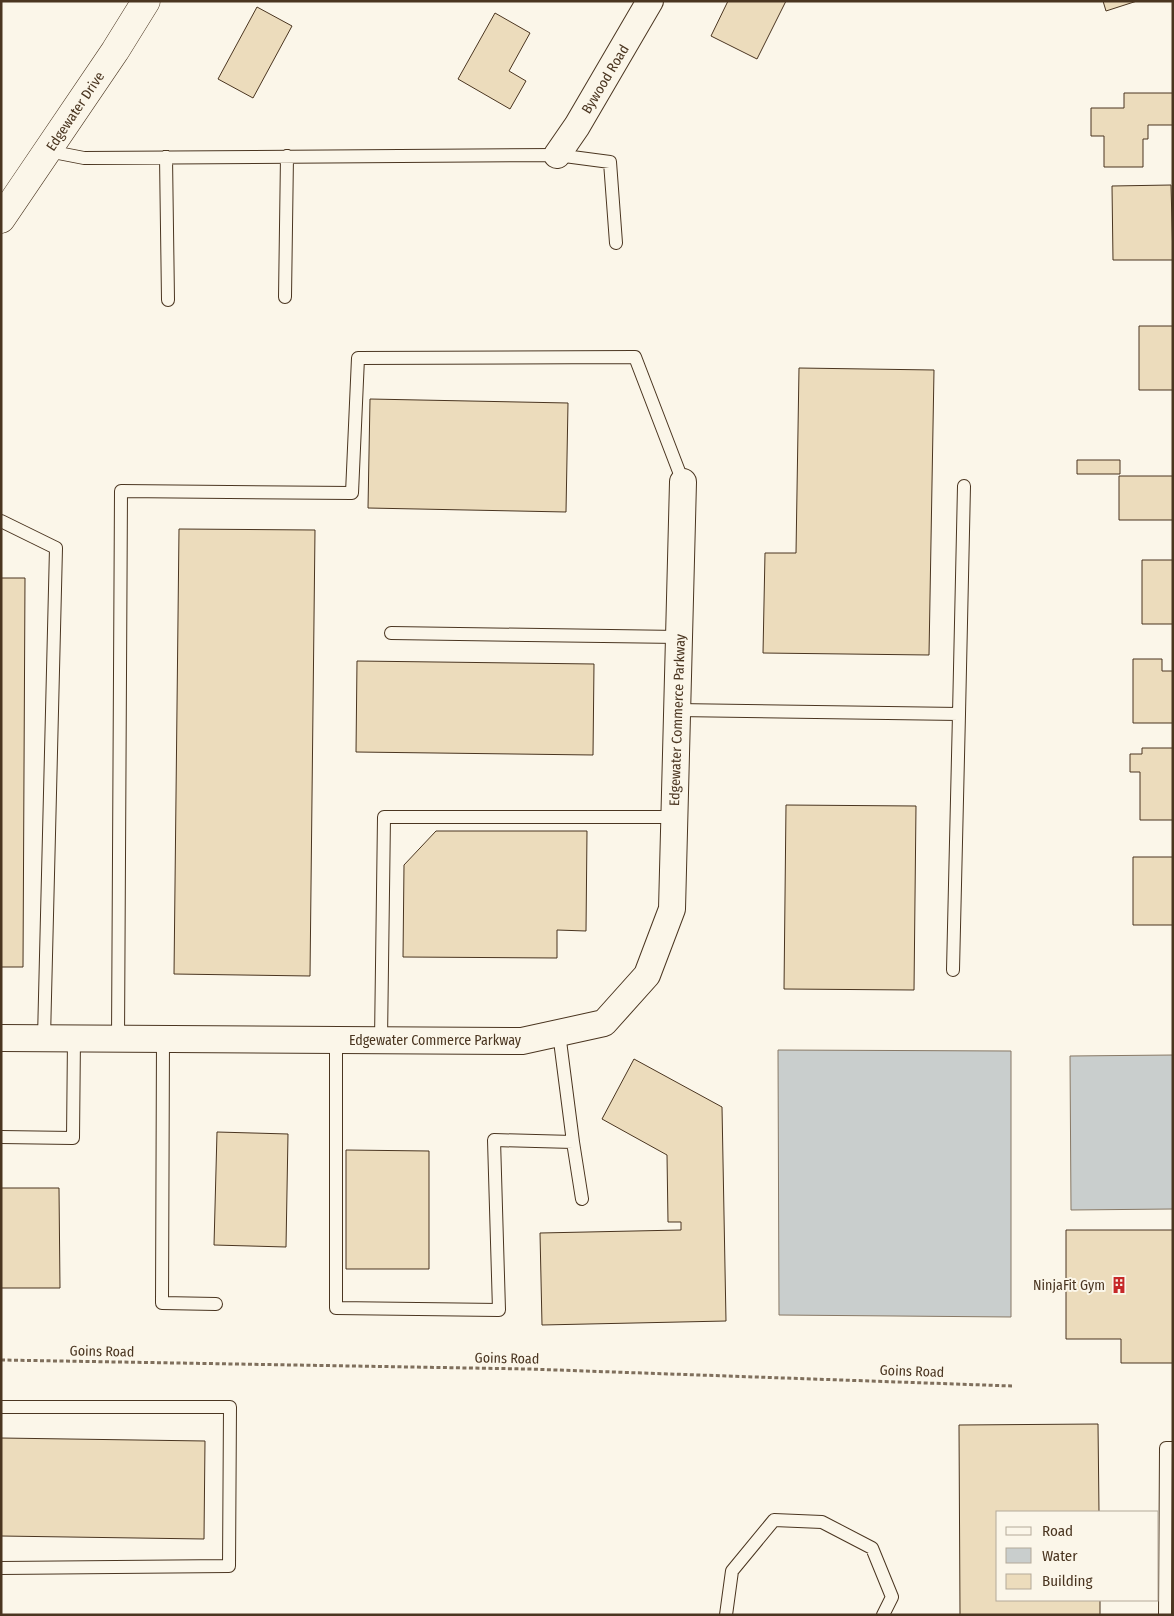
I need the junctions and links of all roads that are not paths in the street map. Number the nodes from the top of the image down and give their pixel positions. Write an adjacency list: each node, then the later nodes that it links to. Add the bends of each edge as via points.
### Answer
1 (146, 1): 3 (main road, Edgewater Drive)
2 (650, 1): 4 (street, Bywood Road)
3 (48, 151): 6 (lane, via 84,158); 7 (main road, Edgewater Drive)
4 (557, 155): 5 (lane); 8 (lane, via 610,162)
5 (286, 156): 6 (lane); 9 (lane)
6 (166, 157): 10 (lane)
7 (1, 219)
8 (616, 243)
9 (285, 297)
10 (168, 300)
11 (683, 482): 15 (street, Edgewater Commerce Parkway); 24 (lane, via 635,356 358,358 352,493 121,491)
12 (964, 486): 17 (lane)
13 (1, 521): 22 (lane, via 56,548)
14 (391, 633): 15 (lane)
15 (679, 637): 16 (street, Edgewater Commerce Parkway)
16 (677, 710): 17 (lane); 18 (street, Edgewater Commerce Parkway)
17 (959, 714): 19 (lane)
18 (674, 817): 20 (street, Edgewater Commerce Parkway, via 672,909 647,975 604,1023); 27 (lane, via 384,817)
19 (953, 970)
20 (559, 1033): 27 (street, Edgewater Commerce Parkway, via 522,1041); 29 (lane)
21 (1, 1038): 22 (street, Edgewater Commerce Parkway)
22 (44, 1038): 23 (street, Edgewater Commerce Parkway)
23 (74, 1038): 24 (street, Edgewater Commerce Parkway); 28 (lane, via 73,1138)
24 (118, 1038): 25 (street, Edgewater Commerce Parkway)
25 (163, 1038): 26 (street, Edgewater Commerce Parkway); 31 (lane, via 162,1303)
26 (336, 1040): 27 (street, Edgewater Commerce Parkway); 29 (lane, via 336,1308 498,1310 494,1140)
27 (382, 1040)
28 (1, 1137)
29 (573, 1142): 30 (lane)
30 (582, 1199)
31 (216, 1304)
32 (1, 1407): 34 (lane, via 230,1407 229,1566)
33 (1173, 1448): 37 (lane, via 1166,1448)
34 (1, 1568)
35 (726, 1615): 36 (lane, via 732,1571 774,1520 822,1522 872,1548 892,1597)
36 (883, 1615)
37 (1165, 1615)

